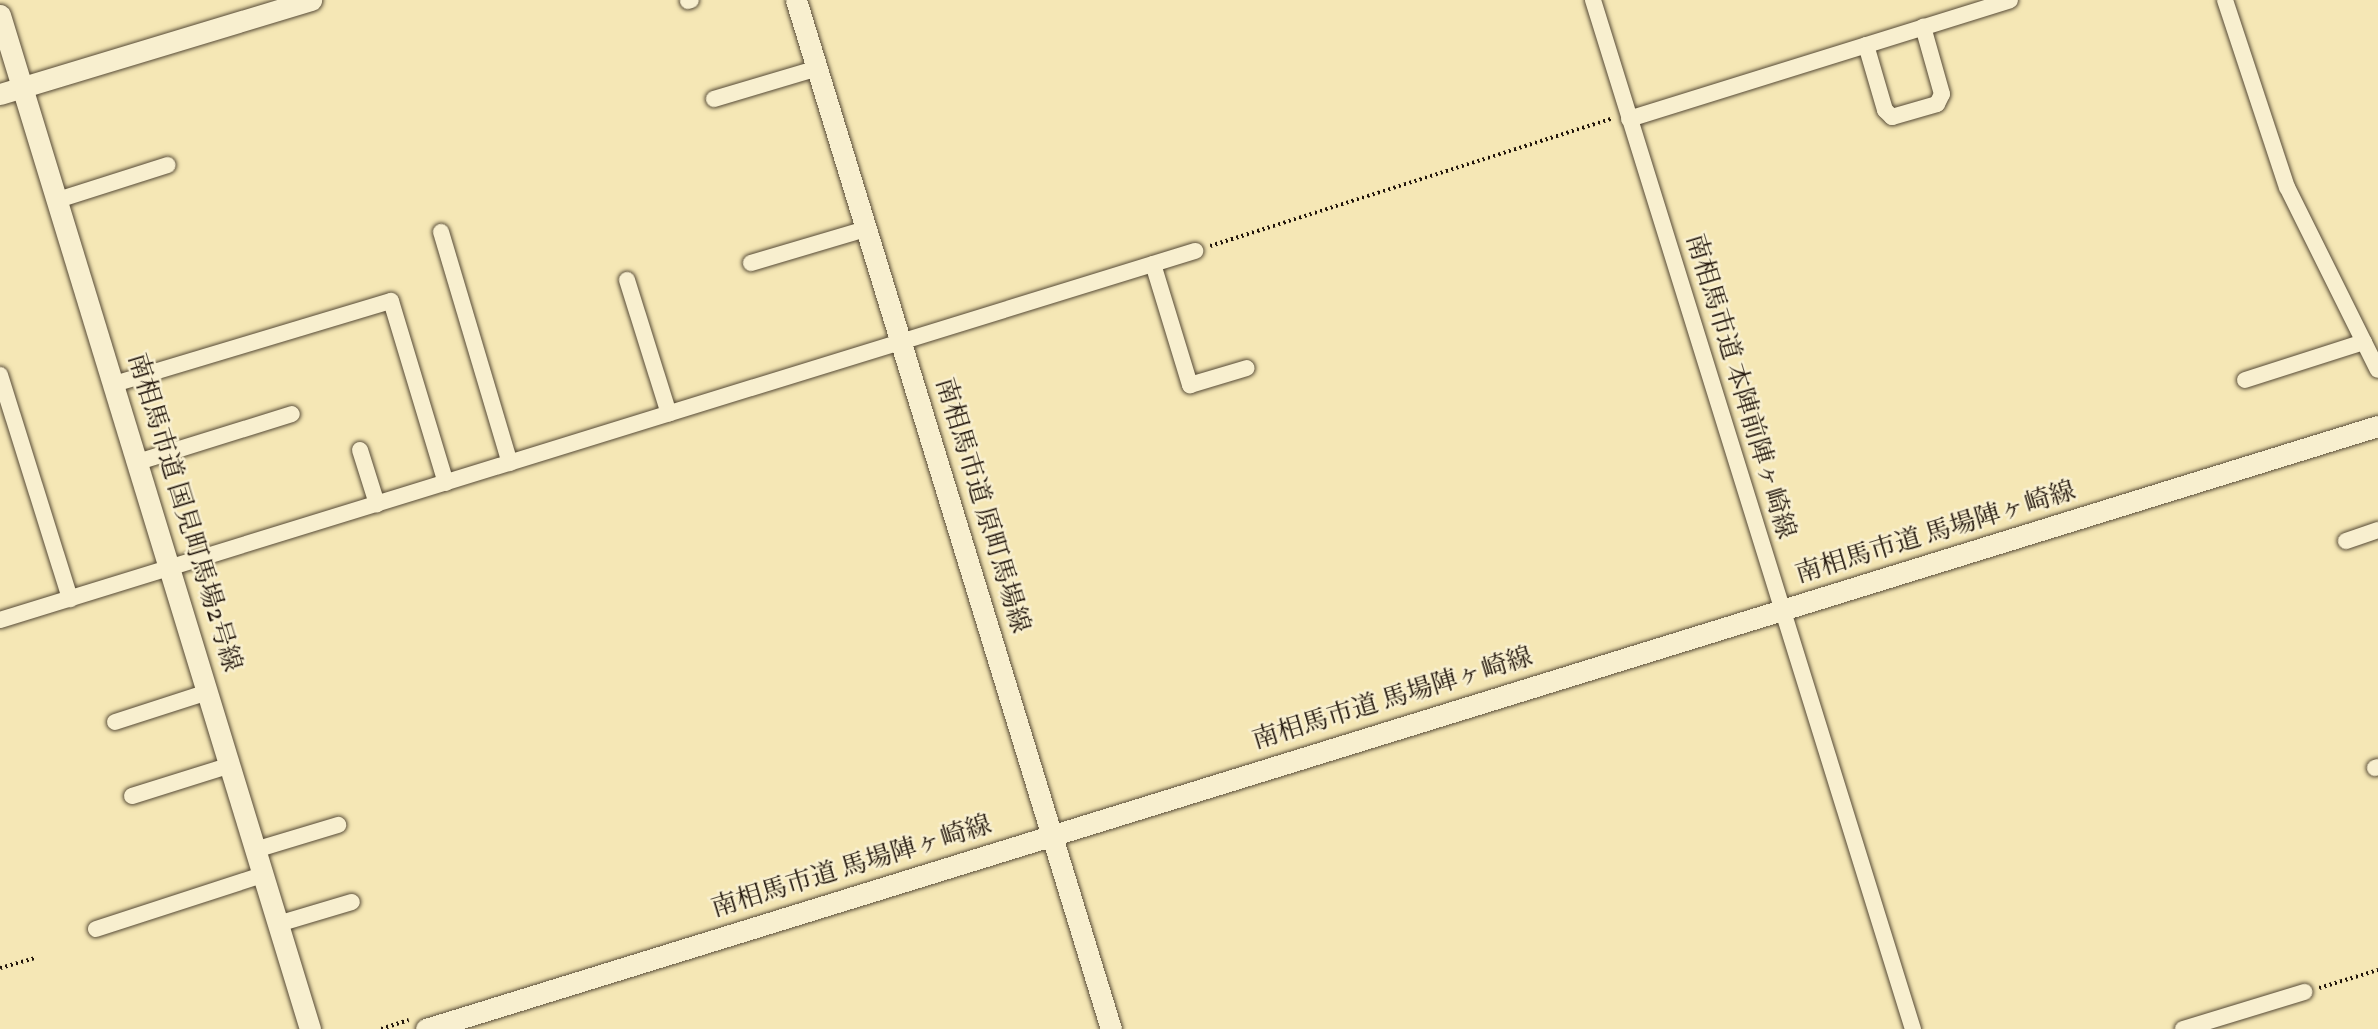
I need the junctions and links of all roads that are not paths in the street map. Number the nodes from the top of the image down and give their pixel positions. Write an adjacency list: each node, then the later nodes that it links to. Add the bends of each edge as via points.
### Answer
1 (311, 0): 10 (street)
2 (796, 0): 9 (street, 南相馬市道 原町馬場線)
3 (1593, 0): 13 (street, 南相馬市道 本陣前陣ヶ崎線)
4 (2010, 0): 7 (street)
5 (2225, 0): 22 (street, via 2287,187)
6 (0, 15): 10 (street, 南相馬市道 国見町馬場2号線)
7 (1923, 27): 8 (street); 8 (street, via 1942,94 1937,104 1892,117 1885,110)
8 (1866, 45): 13 (street)
9 (818, 68): 12 (street); 16 (street, 南相馬市道 原町馬場線)
10 (23, 87): 11 (street); 15 (street, 南相馬市道 国見町馬場2号線)
11 (0, 94)
12 (713, 99)
13 (1629, 119): 41 (street, 南相馬市道 本陣前陣ヶ崎線)
14 (168, 165): 15 (street)
15 (58, 200): 28 (street, 南相馬市道 国見町馬場2号線)
16 (866, 229): 19 (street); 23 (street, 南相馬市道 原町馬場線)
17 (441, 232): 34 (street)
18 (1195, 251): 20 (street)
19 (751, 263)
20 (1153, 264): 23 (street); 24 (street, via 1190,385)
21 (627, 280): 30 (street)
22 (2364, 342): 25 (street); 27 (street)
23 (901, 343): 30 (street); 48 (street, 南相馬市道 原町馬場線)
24 (1247, 368)
25 (2378, 370)
26 (0, 374): 40 (street)
27 (2245, 380)
28 (114, 384): 33 (street, 南相馬市道 国見町馬場2号線); 35 (street, via 391,302)
29 (292, 414): 33 (street)
30 (669, 414): 34 (street)
31 (2378, 426): 41 (street, 南相馬市道 馬場陣ヶ崎線)
32 (360, 450): 36 (street)
33 (138, 462): 39 (street, 南相馬市道 国見町馬場2号線)
34 (510, 463): 35 (street)
35 (446, 483): 36 (street)
36 (377, 504): 39 (street)
37 (2378, 530): 38 (street)
38 (2346, 541)
39 (171, 569): 40 (street); 43 (street, 南相馬市道 国見町馬場2号線)
40 (70, 598): 42 (street)
41 (1783, 610): 48 (street, 南相馬市道 馬場陣ヶ崎線); 58 (street, 南相馬市道 本陣前陣ヶ崎線)
42 (0, 620)
43 (208, 692): 44 (street); 45 (street, 南相馬市道 国見町馬場2号線)
44 (115, 722)
45 (231, 765): 46 (street); 49 (street, 南相馬市道 国見町馬場2号線)
46 (132, 796)
47 (338, 825): 49 (street)
48 (1052, 835): 56 (street, 南相馬市道 馬場陣ヶ崎線); 57 (street, 南相馬市道 原町馬場線)
49 (256, 850): 50 (street, 南相馬市道 国見町馬場2号線)
50 (262, 875): 52 (street, 南相馬市道 国見町馬場2号線); 53 (street)
51 (352, 902): 52 (street)
52 (278, 924): 55 (street, 南相馬市道 国見町馬場2号線)
53 (96, 929)
54 (2304, 992): 59 (street)
55 (310, 1029)
56 (426, 1029)
57 (1111, 1029)
58 (1913, 1029)
59 (2183, 1029)

